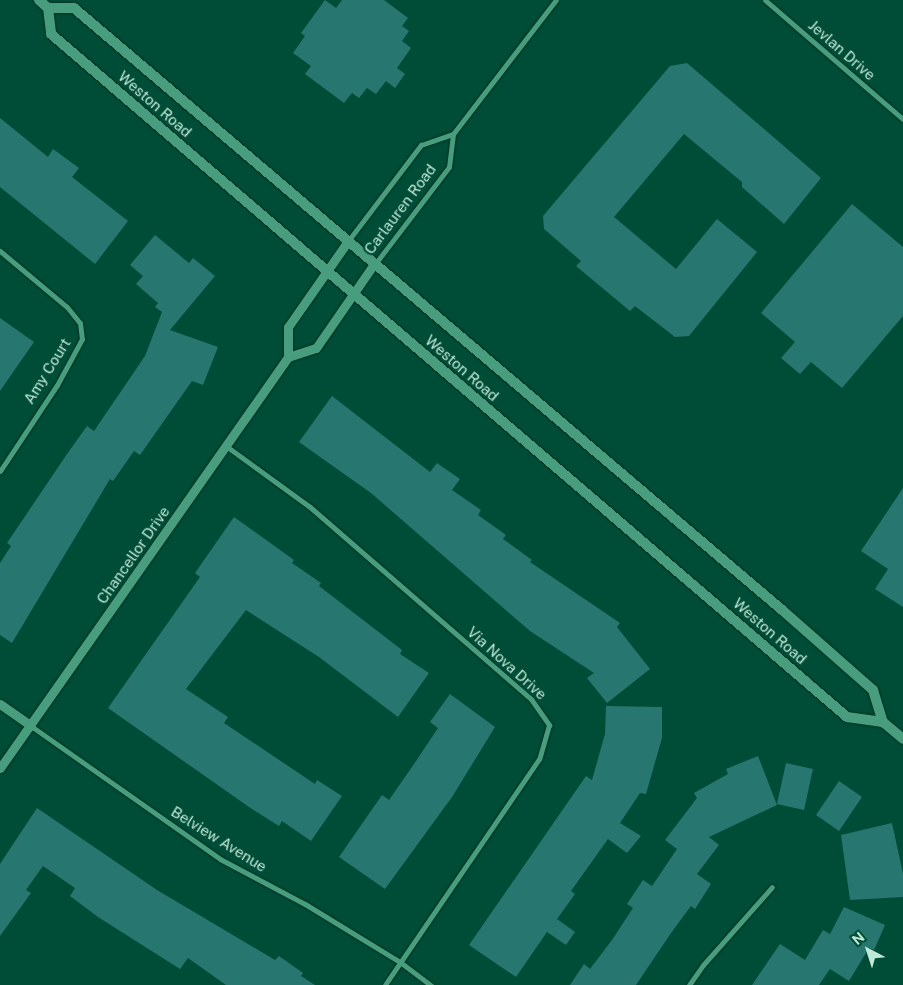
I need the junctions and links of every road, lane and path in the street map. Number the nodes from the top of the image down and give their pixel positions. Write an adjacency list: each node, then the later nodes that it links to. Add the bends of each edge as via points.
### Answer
1 (39, 0): 4 (main road)
2 (556, 0): 6 (street)
3 (765, 0): 5 (street, Jevlan Drive)
4 (48, 8): 7 (main road, Weston Road, via 74,8); 10 (main road, Weston Road, via 51,34)
5 (903, 119)
6 (453, 134): 7 (street, Carlauren Road, via 421,145); 9 (street, Carlauren Road, via 449,167)
7 (348, 241): 9 (main road, Weston Road); 10 (street, Carlauren Road)
8 (0, 251): 14 (street, Amy Court, via 67,307 80,323 82,339 57,385)
9 (374, 264): 11 (street, Carlauren Road); 16 (main road, Weston Road, via 873,690)
10 (329, 272): 11 (main road, Weston Road); 12 (street, via 288,327)
11 (355, 295): 12 (street, via 316,348); 16 (main road, Weston Road, via 847,717)
12 (288, 357): 13 (street, Chancellor Drive)
13 (226, 446): 17 (street, Chancellor Drive); 21 (street, Via Nova Drive, via 310,507 531,699 549,725 540,759)
14 (0, 470)
15 (0, 704): 17 (street, Belview Avenue)
16 (883, 722): 18 (main road)
17 (31, 726): 19 (street, Chancellor Drive); 21 (street, Belview Avenue, via 220,859)
18 (903, 739)
19 (0, 768)
20 (772, 887): 24 (street, via 702,965)
21 (400, 962): 22 (street, Via Nova Drive); 23 (street, Belview Avenue)
22 (385, 985)
23 (431, 985)
24 (689, 985)

